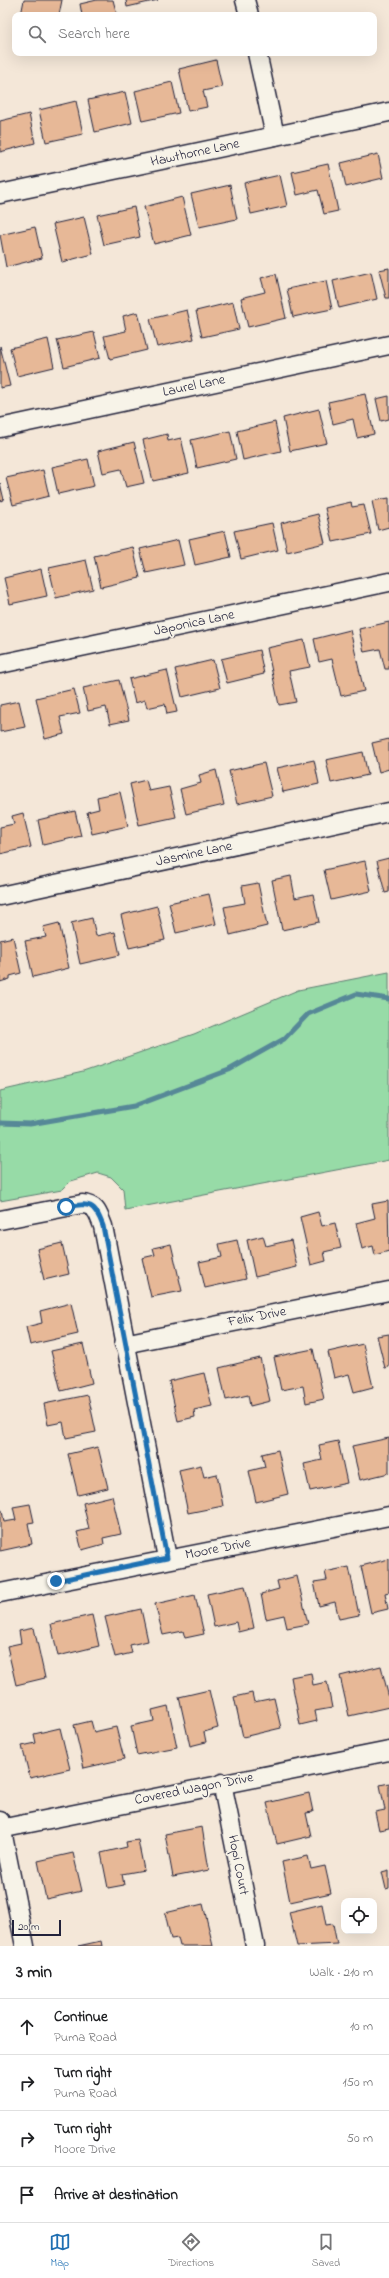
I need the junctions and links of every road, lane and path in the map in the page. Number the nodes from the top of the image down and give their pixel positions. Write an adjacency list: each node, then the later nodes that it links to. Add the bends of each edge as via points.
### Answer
1 (245, 0): 2 (street)
2 (248, 12)
3 (258, 56): 5 (street)
4 (389, 112): 5 (street, Hawthorne Lane)
5 (274, 136): 6 (street, Hawthorne Lane)
6 (0, 194)
7 (389, 345): 8 (street, Laurel Lane)
8 (0, 428)
9 (389, 582): 10 (street, Japonica Lane)
10 (0, 664)
11 (389, 812): 12 (street, Jasmine Lane)
12 (0, 896)
13 (0, 1220): 15 (street, via 82,1204 97,1209 103,1226)
14 (389, 1290): 15 (street, Felix Drive)
15 (124, 1344): 17 (street)
16 (389, 1516): 17 (street, Moore Drive)
17 (167, 1558): 18 (street, Moore Drive)
18 (0, 1593)
19 (389, 1750): 20 (street, Covered Wagon Drive)
20 (222, 1784): 21 (street, Covered Wagon Drive); 23 (street, Hopi Court)
21 (0, 1826): 22 (street)
22 (25, 1946)
23 (255, 1946)

